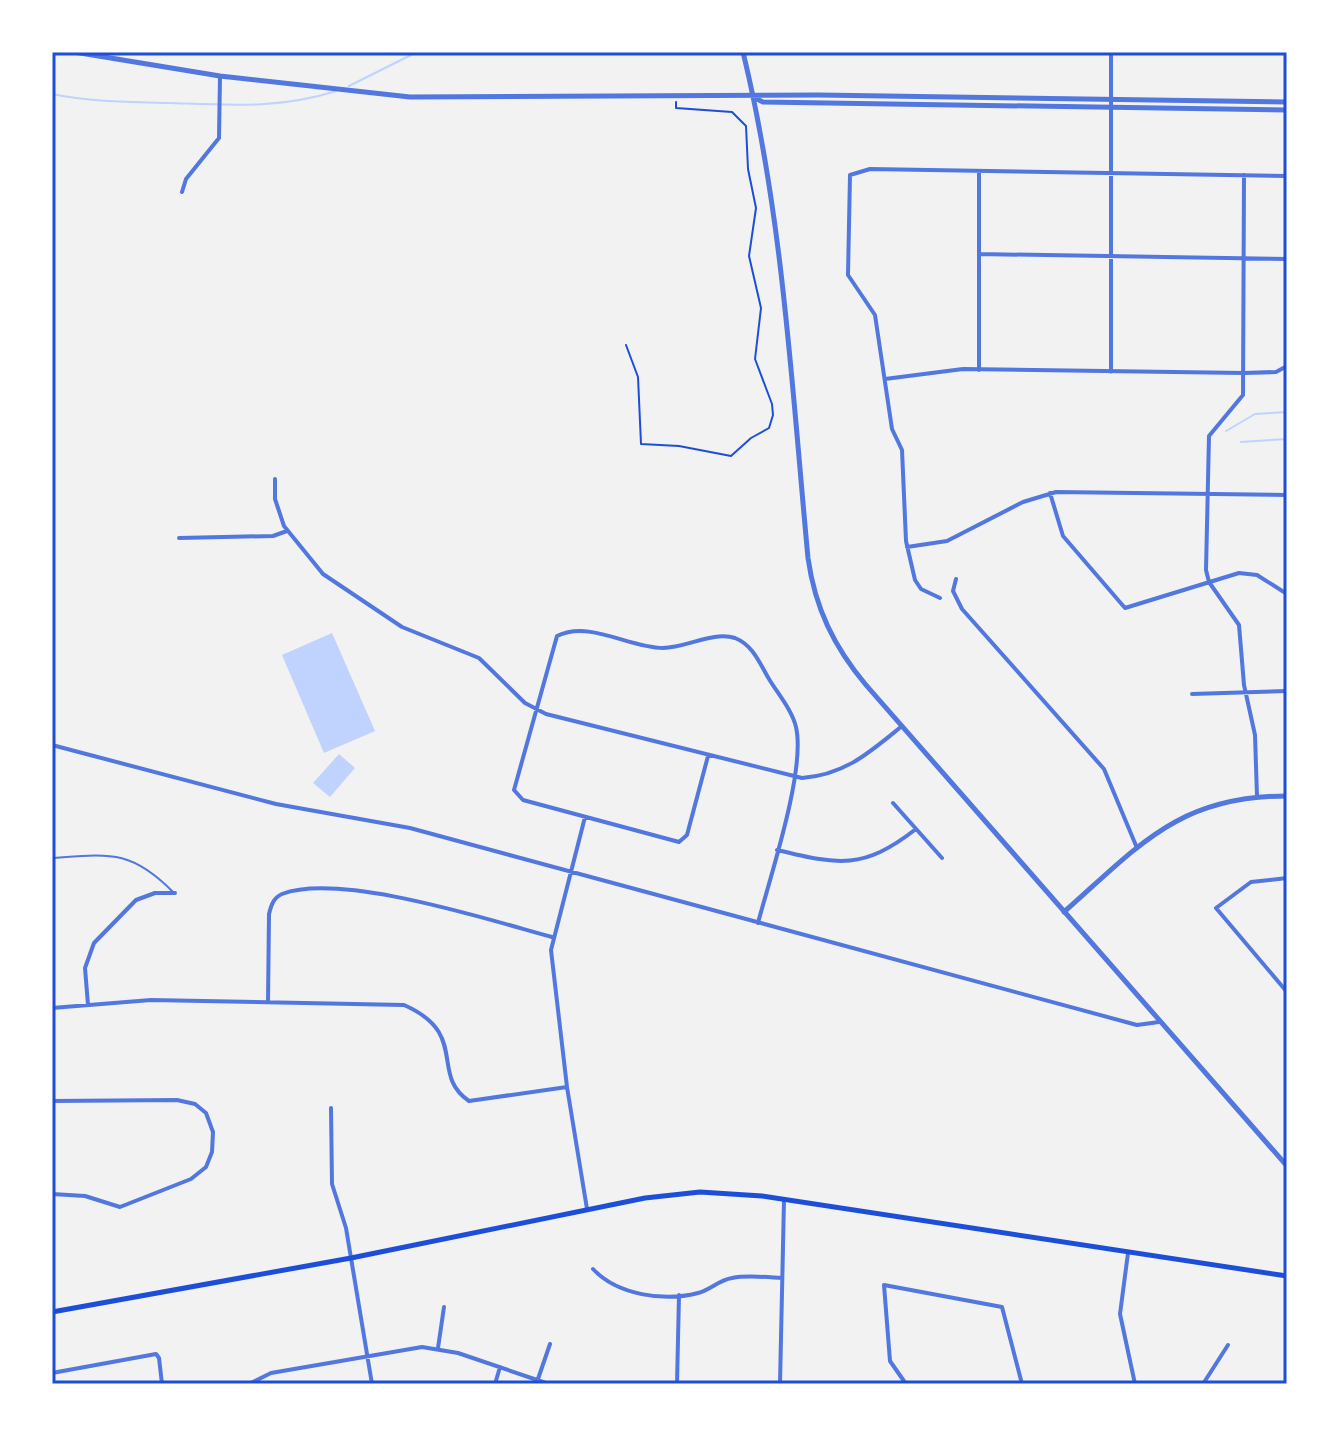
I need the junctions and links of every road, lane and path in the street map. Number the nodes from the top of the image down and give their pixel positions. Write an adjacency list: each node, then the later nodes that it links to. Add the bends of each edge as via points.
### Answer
1 (74, 52): 4 (street)
2 (743, 52): 6 (street)
3 (1111, 52): 7 (street)
4 (220, 76): 5 (street, via 410,97); 15 (street, via 219,138 186,179)
5 (676, 97): 6 (street); 20 (path, via 676,108 729,111 746,126 756,208 749,256 761,308 755,359 772,404 769,428 731,456 641,444 638,377)
6 (754, 98): 7 (street); 9 (street); 41 (street, via 786,321 813,589 837,647)
7 (1111, 99): 8 (street); 9 (street)
8 (1287, 102)
9 (1111, 108): 10 (street); 12 (street)
10 (1287, 110)
11 (979, 171): 12 (street); 16 (street); 25 (street, via 864,169 852,173 847,182 848,275 874,312)
12 (1110, 173): 13 (street); 17 (street)
13 (1244, 175): 14 (street); 18 (street)
14 (1287, 176)
15 (182, 192)
16 (979, 254): 17 (street); 22 (street)
17 (1111, 256): 18 (street); 23 (street)
18 (1244, 258): 19 (street); 24 (street)
19 (1287, 259)
20 (626, 345)
21 (1287, 366): 24 (street, via 1276,372)
22 (979, 370): 23 (street); 25 (street)
23 (1111, 372): 24 (street)
24 (1244, 373): 27 (street, via 1240,401 1209,436)
25 (885, 379): 32 (street, via 892,429 902,450)
26 (275, 479): 30 (street, via 276,503)
27 (1207, 492): 28 (street); 29 (street); 34 (street)
28 (1050, 493): 32 (street, via 944,543); 34 (street, via 1063,536 1125,608)
29 (1287, 495)
30 (287, 531): 31 (street, via 273,536); 40 (street, via 323,574 402,627 479,658)
31 (179, 538)
32 (907, 547): 36 (street, via 915,580)
33 (956, 579): 50 (street, via 954,596 962,609 1104,769)
34 (1209, 582): 35 (street, via 1247,572); 38 (street, via 1239,625)
35 (1287, 594)
36 (940, 598)
37 (1287, 691): 38 (street)
38 (1246, 693): 39 (street); 45 (street, via 1255,735)
39 (1192, 694)
40 (535, 709): 43 (street); 44 (street, via 552,643 562,633 600,634 662,648 718,637 737,639 753,651 792,717 797,736); 48 (street, via 515,794)
41 (902, 726): 44 (street, via 842,770); 57 (street)
42 (52, 745): 54 (street, via 276,804 396,825)
43 (708, 756): 44 (street); 48 (street, via 683,841)
44 (793, 778): 51 (street)
45 (1257, 796): 46 (street); 50 (street, via 1174,820)
46 (1287, 796)
47 (893, 803): 49 (street)
48 (585, 817): 54 (street)
49 (916, 829): 51 (street, via 863,861 828,863); 53 (street)
50 (1137, 848): 57 (street)
51 (777, 850): 58 (street)
52 (52, 858): 56 (lane, via 122,856)
53 (942, 858)
54 (568, 872): 58 (street); 59 (street)
55 (1287, 878): 60 (street, via 1251,882 1216,908)
56 (175, 893): 62 (street, via 136,900 94,943 85,968)
57 (1064, 912): 64 (street)
58 (758, 923): 64 (street, via 1137,1025)
59 (552, 937): 61 (street, via 380,894 280,895 269,914); 65 (street)
60 (1287, 992)
61 (268, 1002): 62 (street); 65 (street, via 382,1003 421,1012 439,1029 454,1086 469,1101)
62 (88, 1005): 63 (street)
63 (52, 1008)
64 (1159, 1022): 68 (street)
65 (567, 1087): 71 (street)
66 (52, 1101): 69 (street, via 186,1101 206,1113 213,1143 210,1160 199,1174 130,1206)
67 (331, 1108): 73 (street, via 332,1184)
68 (1287, 1166)
69 (52, 1194)
70 (784, 1200): 71 (main road, via 700,1192); 72 (main road); 76 (street)
71 (587, 1209): 73 (main road)
72 (1128, 1253): 75 (main road); 96 (street, via 1120,1314)
73 (351, 1258): 79 (main road); 83 (street)
74 (593, 1269): 77 (street, via 626,1292)
75 (1287, 1276)
76 (782, 1278): 77 (street, via 737,1276 696,1294); 93 (street)
77 (679, 1295): 92 (street)
78 (444, 1307): 82 (street)
79 (52, 1312)
80 (550, 1344): 86 (street)
81 (1228, 1345): 99 (street)
82 (438, 1348): 83 (street, via 406,1347); 84 (street)
83 (366, 1355): 87 (street, via 271,1373); 89 (street)
84 (500, 1367): 86 (street); 90 (street)
85 (52, 1373): 88 (street, via 158,1355)
86 (538, 1379): 91 (street)
87 (250, 1383)
88 (162, 1384)
89 (372, 1384)
90 (495, 1384)
91 (549, 1384)
92 (677, 1384)
93 (780, 1384)
94 (906, 1384): 95 (street, via 890,1361 884,1285 1002,1307)
95 (1022, 1384)
96 (1135, 1384)
97 (1143, 1384): 98 (street)
98 (1180, 1384)
99 (1203, 1384)

